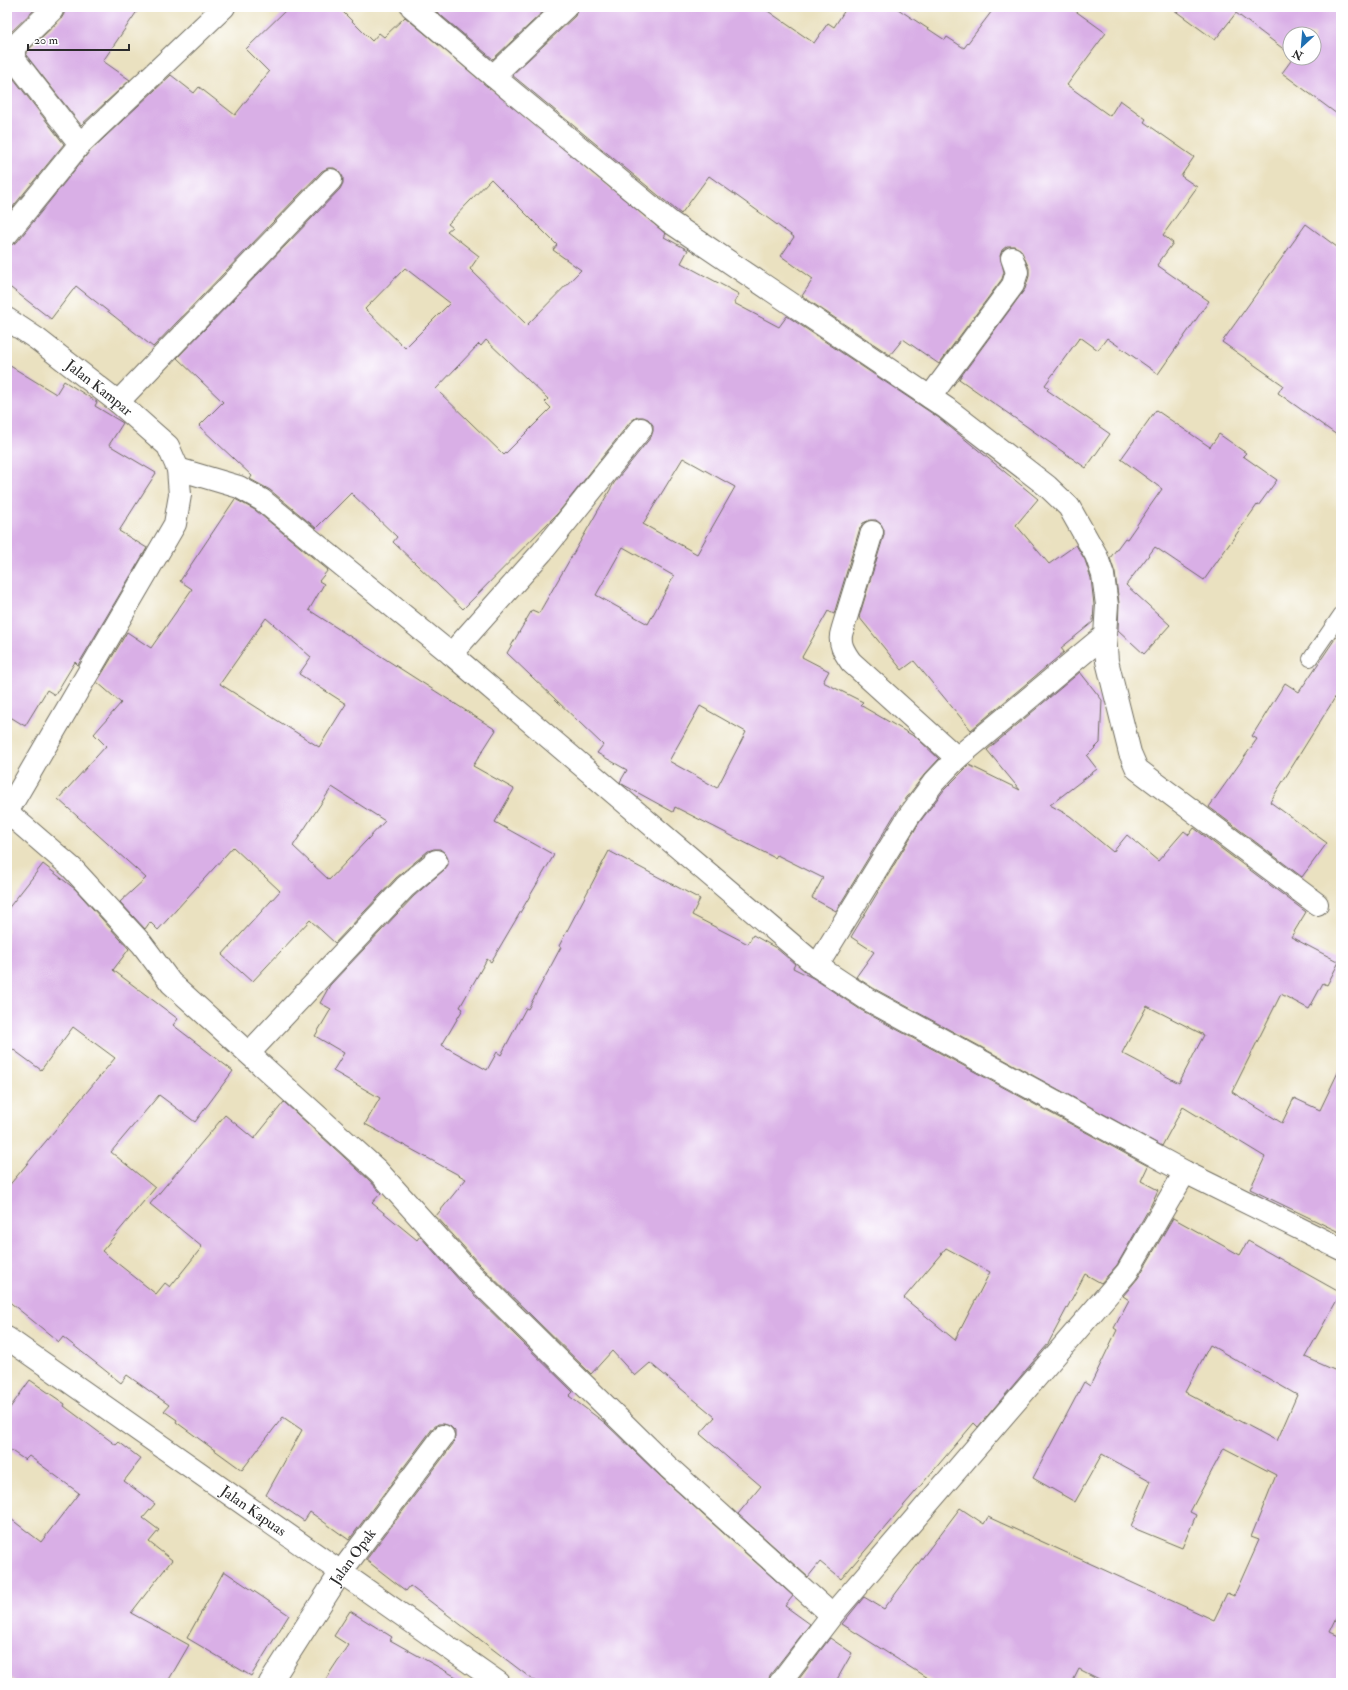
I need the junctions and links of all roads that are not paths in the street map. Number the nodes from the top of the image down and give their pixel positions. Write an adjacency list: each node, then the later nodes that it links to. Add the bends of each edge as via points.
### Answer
1 (224, 7): 6 (street)
2 (412, 7): 5 (street)
3 (566, 7): 5 (street)
4 (52, 10): 6 (street, via 14,47 14,59)
5 (492, 76): 11 (street, via 670,222)
6 (80, 144): 8 (street)
7 (331, 180): 12 (street)
8 (7, 234)
9 (1012, 258): 11 (street, via 1017,272 1013,285)
10 (7, 318): 12 (street, Jalan Kampar)
11 (930, 396): 17 (street, via 1047,486 1069,507 1096,555 1103,575 1107,605)
12 (118, 402): 14 (street, Jalan Kampar, via 168,446)
13 (641, 429): 18 (street, via 542,552)
14 (178, 469): 18 (street, via 239,487 262,500); 21 (street, Jalan Kampar, via 180,495 175,524)
15 (872, 532): 20 (street, via 839,639 850,662)
16 (1341, 614): 19 (lane)
17 (1105, 635): 20 (street); 23 (street, via 1107,661 1130,753 1137,768)
18 (451, 654): 24 (street)
19 (1310, 658)
20 (957, 758): 24 (street, via 924,794)
21 (7, 812): 25 (street, via 72,868 142,944 171,983)
22 (436, 861): 25 (street, via 410,882)
23 (1317, 904)
24 (817, 966): 26 (street, via 866,999)
25 (249, 1053): 31 (street, via 378,1171 470,1272 668,1467)
26 (1185, 1172): 27 (street); 31 (street, via 1127,1272)
27 (1341, 1249)
28 (7, 1338): 30 (street, Jalan Kapuas)
29 (443, 1436): 30 (street, Jalan Opak)
30 (341, 1572): 32 (street, Jalan Opak); 33 (street, Jalan Kapuas)
31 (832, 1615): 34 (street)
32 (270, 1683)
33 (500, 1683)
34 (780, 1683)

